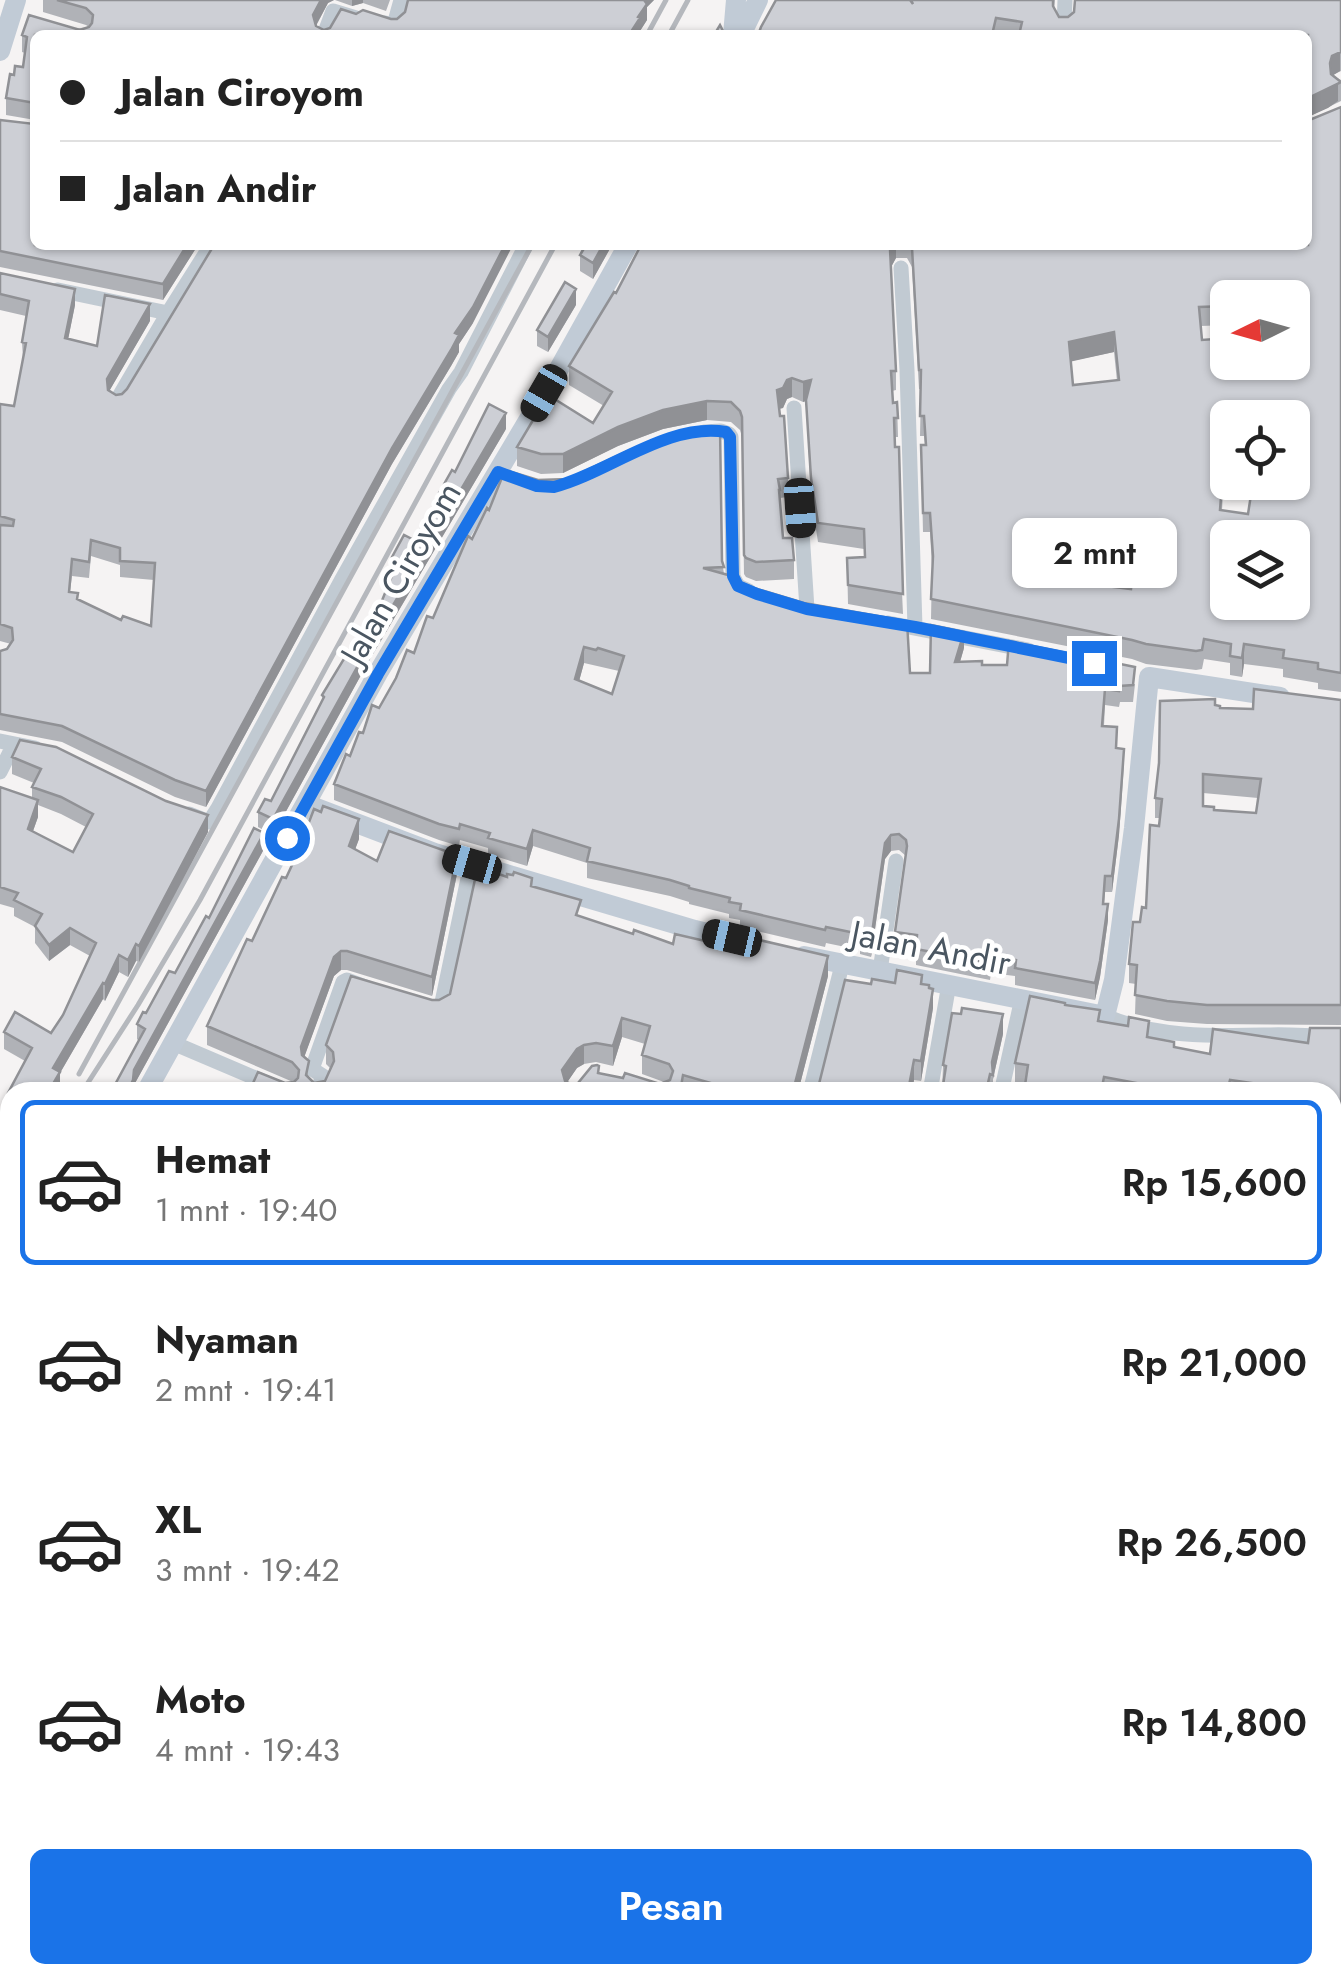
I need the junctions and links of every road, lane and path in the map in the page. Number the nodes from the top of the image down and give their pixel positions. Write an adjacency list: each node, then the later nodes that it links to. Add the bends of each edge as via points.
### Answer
1 (402, 0): 7 (street, via 394,26 335,11)
2 (736, 0): 8 (street)
3 (758, 0): 9 (street)
4 (1065, 0): 6 (street)
5 (14, 9): 10 (street)
6 (1064, 26)
7 (326, 30)
8 (733, 30)
9 (743, 30)
10 (0, 51)
11 (208, 250): 16 (street)
12 (523, 250): 30 (street, via 211,820)
13 (625, 250): 29 (street, Jalan Ciroyom, via 504,474 378,674)
14 (900, 268): 23 (street)
15 (35, 286): 16 (street)
16 (168, 313): 17 (street)
17 (117, 400)
18 (794, 408): 21 (street, via 799,606)
19 (684, 436): 20 (street, via 729,434 733,576)
20 (757, 594)
21 (825, 612)
22 (879, 621): 23 (street)
23 (915, 627): 24 (street)
24 (1052, 654)
25 (1296, 699): 41 (street, via 1142,675 1138,789)
26 (7, 743): 27 (street); 28 (street)
27 (44, 750)
28 (0, 772)
29 (306, 804): 32 (street); 43 (street, Jalan Ciroyom)
30 (172, 807)
31 (896, 861): 36 (street)
32 (472, 864): 33 (street); 40 (street, via 441,1006)
33 (750, 943)
34 (787, 952): 35 (street, Jalan Andir)
35 (842, 965): 36 (street, Jalan Andir); 47 (street)
36 (880, 971): 37 (street, Jalan Andir)
37 (950, 984): 39 (street, Jalan Andir); 48 (street)
38 (384, 992): 46 (street, via 343,981 312,1070)
39 (1022, 998): 41 (street, Jalan Andir); 49 (street)
40 (418, 1004)
41 (1105, 1016): 42 (street, via 1126,1025 1223,1037)
42 (1341, 1036)
43 (173, 1043): 44 (street, Jalan Ciroyom); 45 (street)
44 (152, 1082)
45 (265, 1082)
46 (321, 1082)
47 (813, 1082)
48 (932, 1082)
49 (1003, 1082)

